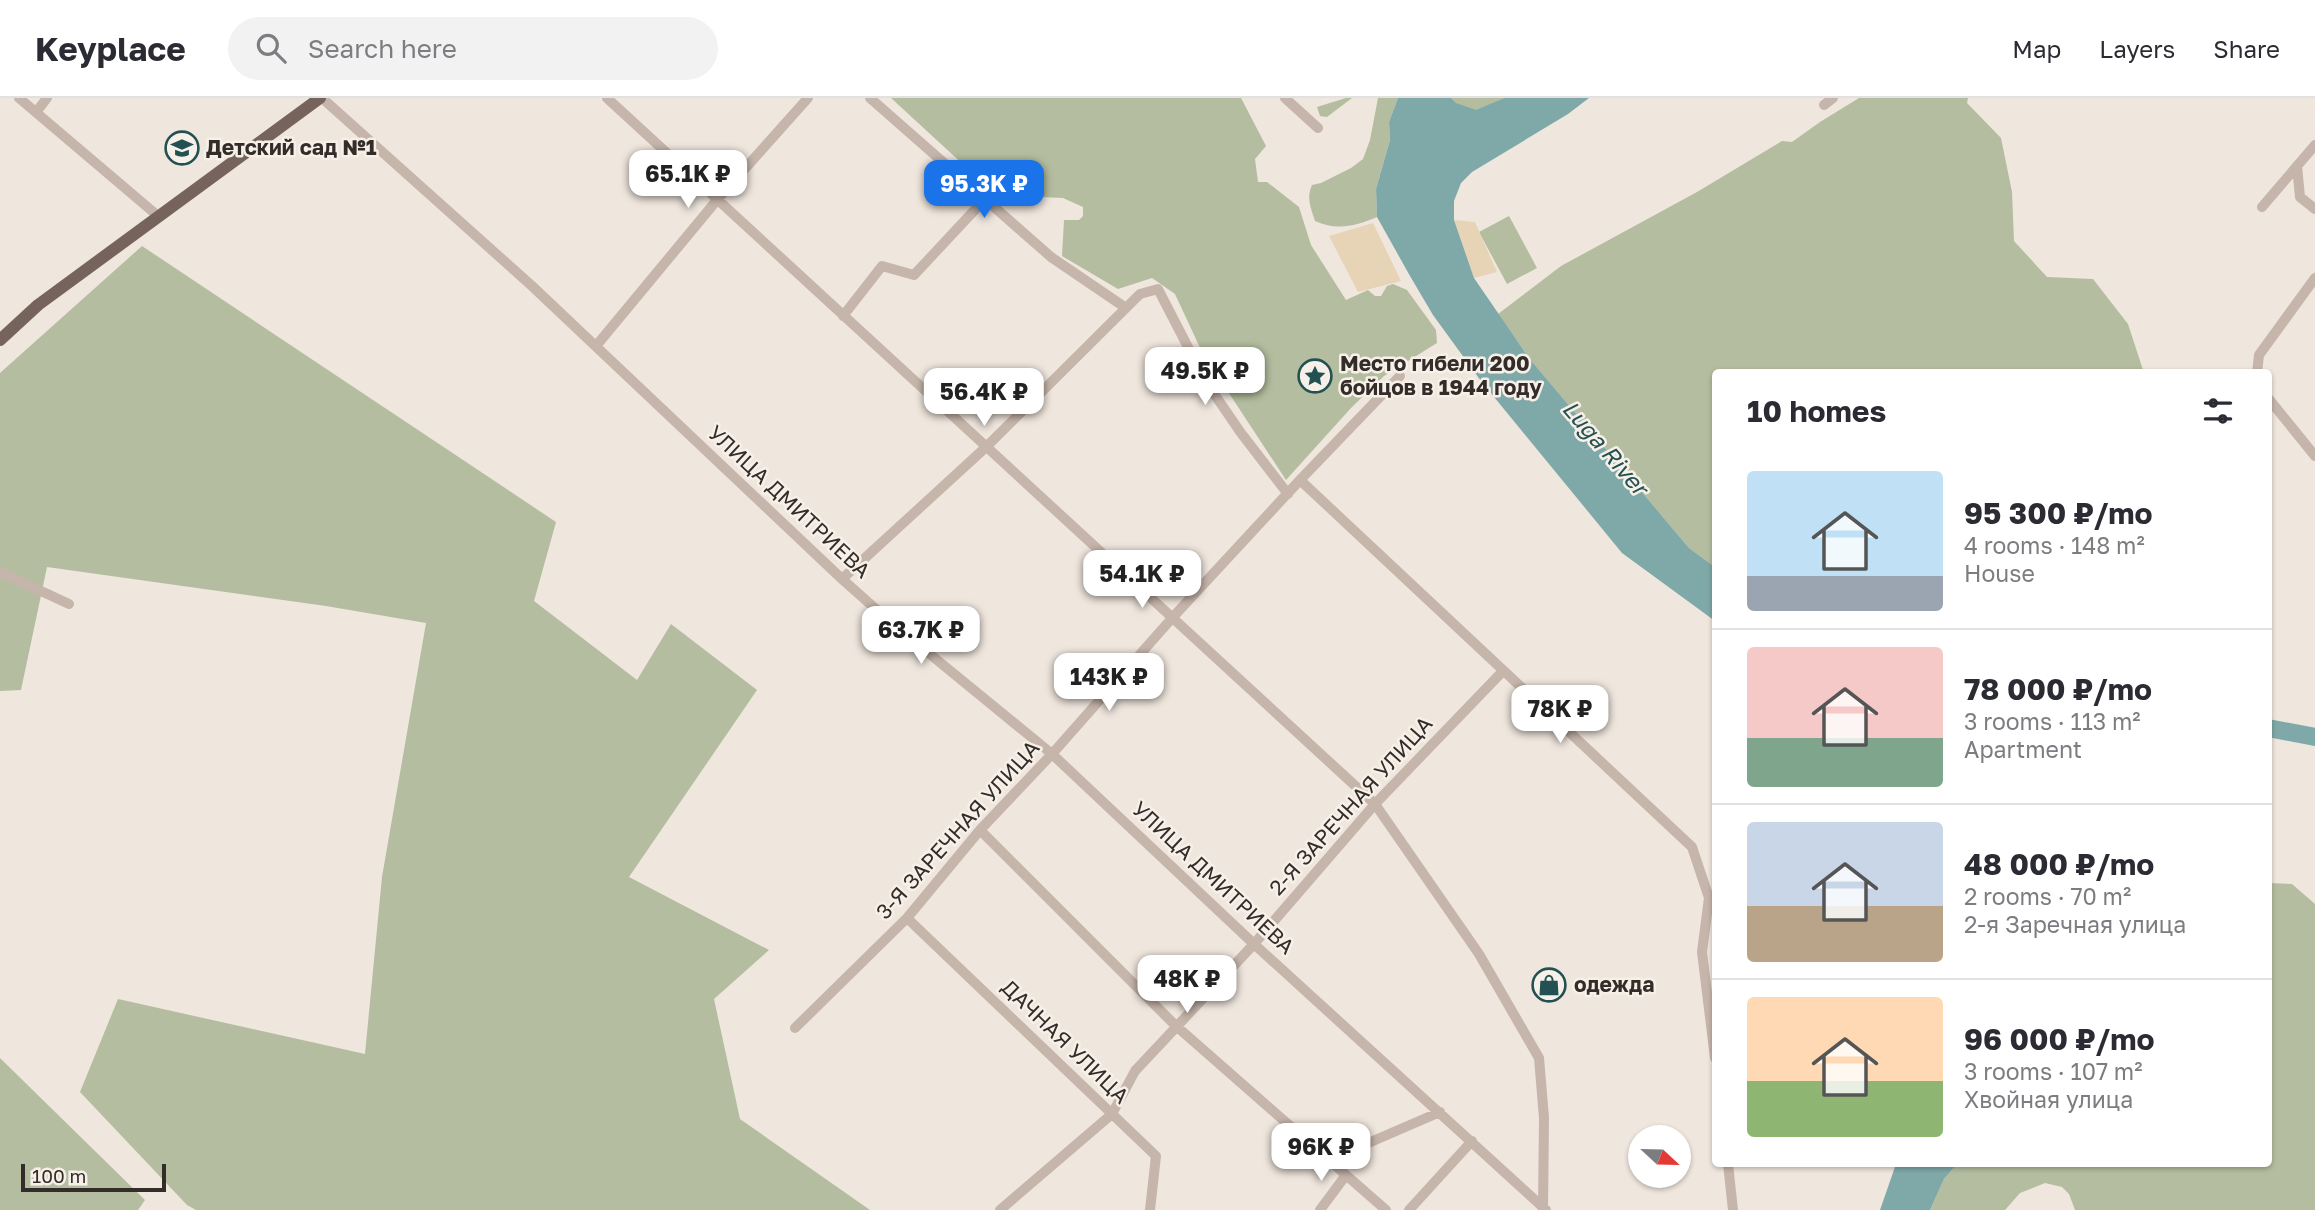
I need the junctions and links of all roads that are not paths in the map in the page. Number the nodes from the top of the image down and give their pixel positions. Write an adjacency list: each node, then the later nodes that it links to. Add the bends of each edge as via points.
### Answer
1 (19, 98): 10 (street)
2 (47, 98): 10 (street)
3 (607, 98): 14 (street)
4 (808, 98): 14 (street)
5 (870, 98): 15 (street)
6 (1286, 98): 11 (street)
7 (1833, 98): 9 (street)
8 (315, 99): 18 (main road); 23 (street, УЛИЦА ДМИТРИЕВА)
9 (1824, 105)
10 (37, 111): 18 (street)
11 (1318, 128)
12 (2315, 145): 13 (street)
13 (2297, 166): 16 (street); 17 (street, via 2300,197)
14 (717, 200): 21 (street); 23 (street)
15 (984, 200): 20 (street, via 1051,257); 21 (street, via 914,275 882,266)
16 (2262, 206)
17 (2315, 209)
18 (158, 216): 22 (main road, via 38,305)
19 (2315, 278): 24 (street, via 2259,355)
20 (1126, 308): 27 (street); 30 (street, via 1140,294 1158,289 1206,382)
21 (843, 316): 27 (street)
22 (0, 340)
23 (596, 346): 32 (street, УЛИЦА ДМИТРИЕВА)
24 (2257, 369)
25 (1400, 376): 29 (street, 3-Я ЗАРЕЧНАЯ УЛИЦА)
26 (2272, 403): 28 (street)
27 (985, 448): 32 (street); 34 (street)
28 (2315, 456)
29 (1300, 480): 30 (street, 3-Я ЗАРЕЧНАЯ УЛИЦА); 35 (street)
30 (1287, 494): 34 (street, 3-Я ЗАРЕЧНАЯ УЛИЦА)
31 (0, 572): 33 (street)
32 (842, 579): 36 (street, УЛИЦА ДМИТРИЕВА)
33 (69, 604)
34 (1173, 617): 36 (street, 3-Я ЗАРЕЧНАЯ УЛИЦА); 37 (street)
35 (1503, 671): 37 (street, 2-Я ЗАРЕЧНАЯ УЛИЦА); 43 (street, via 1692,847 1709,898 1702,952)
36 (1052, 754): 38 (street, 3-Я ЗАРЕЧНАЯ УЛИЦА); 40 (street, УЛИЦА ДМИТРИЕВА)
37 (1375, 804): 40 (street, 2-Я ЗАРЕЧНАЯ УЛИЦА); 50 (street, via 1479,954 1539,1058)
38 (980, 830): 39 (street, 3-Я ЗАРЕЧНАЯ УЛИЦА); 41 (street)
39 (907, 918): 42 (street, 3-Я ЗАРЕЧНАЯ УЛИЦА); 45 (street, ДАЧНАЯ УЛИЦА)
40 (1254, 944): 41 (street, 2-Я ЗАРЕЧНАЯ УЛИЦА); 44 (street, УЛИЦА ДМИТРИЕВА)
41 (1175, 1026): 45 (street, 2-Я ЗАРЕЧНАЯ УЛИЦА, via 1135,1071); 47 (street)
42 (795, 1028)
43 (1712, 1034)
44 (1440, 1112): 46 (street, УЛИЦА ДМИТРИЕВА); 47 (street)
45 (1112, 1114): 51 (street, 2-Я ЗАРЕЧНАЯ УЛИЦА); 52 (street, ДАЧНАЯ УЛИЦА, via 1156,1156)
46 (1472, 1141): 50 (street, УЛИЦА ДМИТРИЕВА); 55 (street)
47 (1329, 1160): 49 (street)
48 (1728, 1167): 56 (street)
49 (1346, 1175): 53 (street); 54 (street)
50 (1544, 1208)
51 (1000, 1210)
52 (1150, 1210)
53 (1320, 1210)
54 (1386, 1210)
55 (1409, 1210)
56 (1733, 1210)

